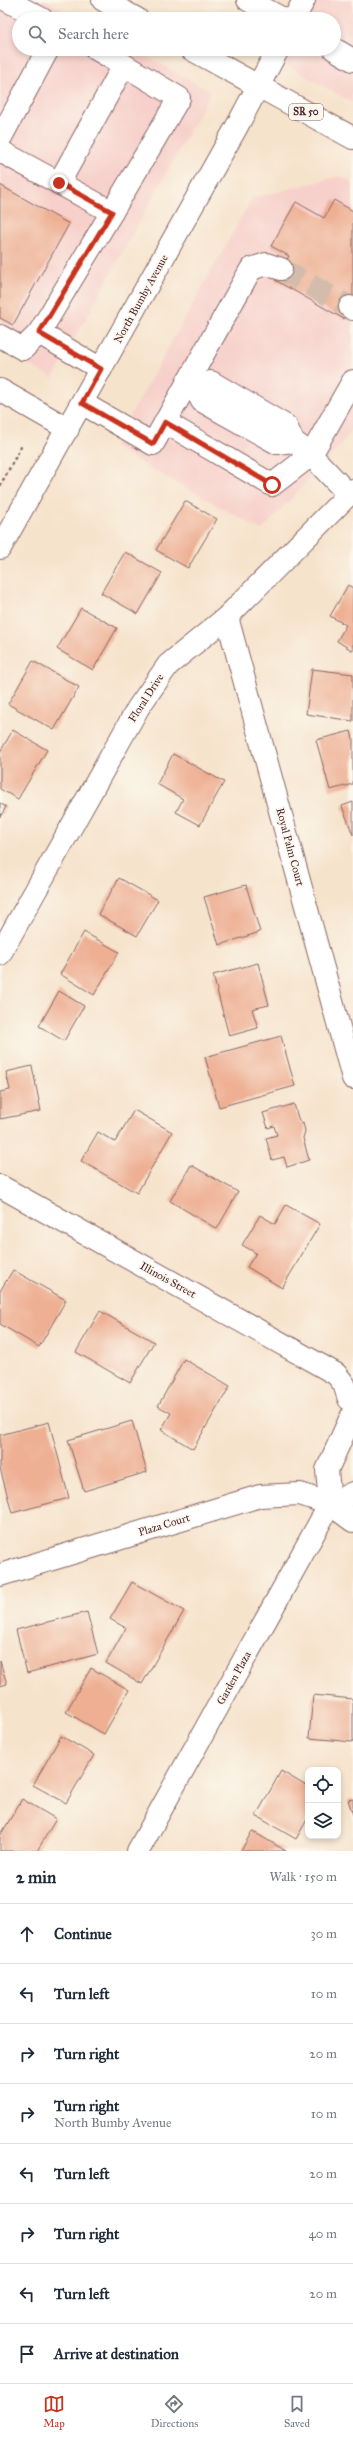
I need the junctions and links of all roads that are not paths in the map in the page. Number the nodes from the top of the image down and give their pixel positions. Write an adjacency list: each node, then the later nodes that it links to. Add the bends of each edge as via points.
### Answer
1 (6, 0): 5 (main road)
2 (103, 0): 6 (main road)
3 (248, 0): 7 (main road)
4 (304, 0): 8 (main road)
5 (29, 12)
6 (124, 12)
7 (270, 12)
8 (298, 12)
9 (341, 53): 14 (main road)
10 (44, 56): 18 (main road)
11 (108, 56): 15 (main road)
12 (203, 56): 16 (main road, SR 50)
13 (274, 56): 16 (main road, North Bumby Avenue)
14 (353, 60)
15 (124, 65): 20 (main road); 21 (main road, via 179,98)
16 (259, 87): 17 (main road, SR 50); 25 (main road, North Bumby Avenue)
17 (353, 138)
18 (0, 139)
19 (0, 150): 20 (main road)
20 (59, 183): 21 (main road)
21 (112, 212): 23 (main road)
22 (281, 269): 27 (main road, via 266,264 251,269)
23 (39, 333): 24 (main road, via 23,349); 25 (main road)
24 (0, 336)
25 (101, 369): 29 (main road, North Bumby Avenue)
26 (353, 381): 32 (main road)
27 (191, 384): 30 (main road); 32 (main road, via 211,382 286,426 293,441)
28 (0, 390): 31 (main road)
29 (82, 403): 30 (main road, via 153,444); 31 (main road, North Bumby Avenue)
30 (165, 422): 32 (main road, via 272,485)
31 (68, 429): 34 (main road, North Bumby Avenue)
32 (311, 455): 33 (main road)
33 (351, 493): 35 (main road, Floral Drive)
34 (0, 548)
35 (227, 617): 36 (main road, Floral Drive, via 168,665 138,708); 37 (main road, Royal Palm Court)
36 (0, 954)
37 (353, 1078)
38 (0, 1186): 39 (main road, Illinois Street)
39 (345, 1374): 40 (main road, Illinois Street, via 344,1384)
40 (352, 1406): 42 (main road, via 327,1470)
41 (353, 1493): 42 (main road)
42 (330, 1504): 43 (main road); 44 (main road, Plaza Court, via 300,1494 260,1496); 45 (main road, Garden Plaza)
43 (353, 1521)
44 (0, 1575)
45 (138, 1851)

